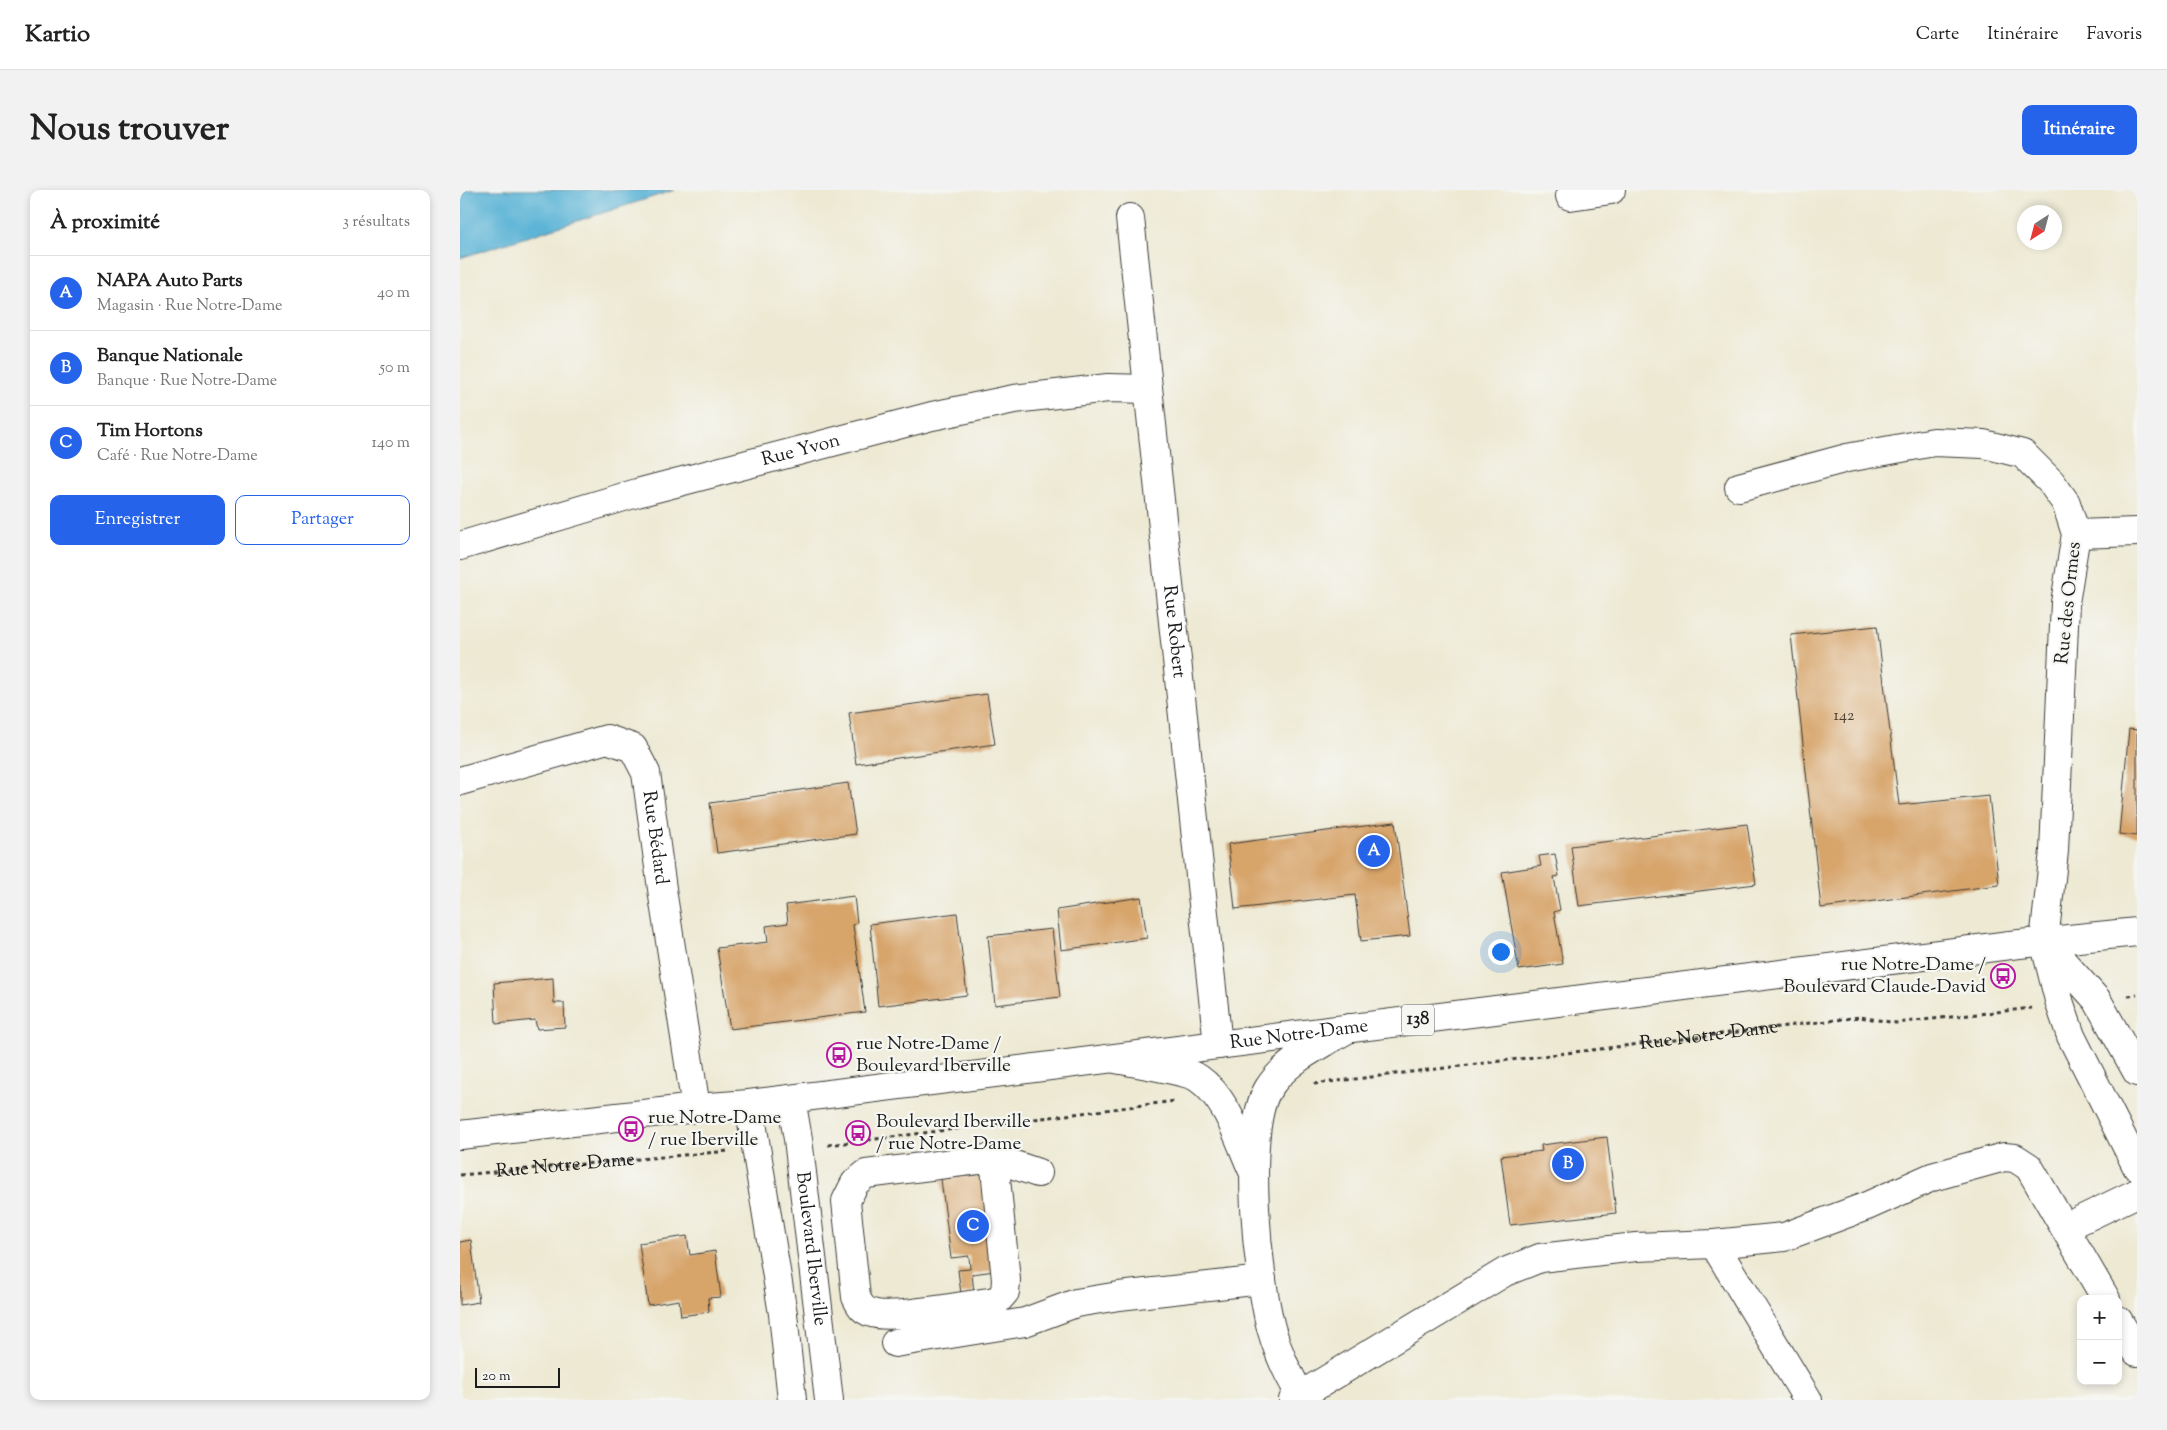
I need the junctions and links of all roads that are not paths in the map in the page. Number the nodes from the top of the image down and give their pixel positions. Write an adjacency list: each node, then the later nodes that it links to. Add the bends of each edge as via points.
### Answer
1 (1612, 190): 2 (street)
2 (1570, 196)
3 (1130, 218): 4 (street, Rue Robert)
4 (1148, 390): 8 (street, Rue Yvon, via 1108,388 1014,399 932,416 638,493); 13 (street, Rue Robert)
5 (1739, 487): 7 (street, Rue des Ormes, via 1856,456 1934,442 1984,444 2024,454 2066,503)
6 (2137, 532): 7 (street)
7 (2076, 534): 11 (street, Rue des Ormes, via 2065,603 2054,851)
8 (460, 546)
9 (460, 781): 18 (street, Rue Bédard, via 607,739 632,748 646,773)
10 (2137, 932): 11 (street, Rue Notre-Dame / 138)
11 (2044, 941): 12 (street, Rue Notre-Dame / 138); 15 (street, via 2097,1000); 21 (street, via 2071,1036)
12 (1349, 1028): 13 (street, Rue Notre-Dame / 138); 23 (street, via 1293,1062 1269,1088 1259,1110)
13 (1218, 1045): 14 (street, Rue Notre-Dame / 138)
14 (1112, 1058): 16 (street, Rue Notre-Dame / 138); 23 (street, via 1196,1076 1216,1096 1229,1116)
15 (2137, 1072)
16 (791, 1098): 17 (street, Rue Notre-Dame / 138); 34 (street, Boulevard Iberville)
17 (749, 1104): 18 (street, Rue Notre-Dame / 138); 33 (street, Boulevard Iberville, via 783,1314)
18 (696, 1108): 19 (street, Rue Notre-Dame / 138)
19 (460, 1135)
20 (994, 1158): 22 (street); 29 (street, via 1005,1292 996,1301); 29 (street, via 866,1174 849,1192 846,1202 856,1297 861,1308 885,1315)
21 (2137, 1167)
22 (1038, 1173)
23 (1253, 1173): 27 (street)
24 (2137, 1193): 25 (street)
25 (2066, 1227): 26 (street, via 2029,1167 2015,1158 2004,1157 1932,1177 1784,1237); 28 (street)
26 (1714, 1244): 32 (street, via 1636,1247 1540,1258 1505,1272); 35 (street)
27 (1262, 1280): 29 (street, via 1084,1302 1025,1322 903,1341); 32 (street, via 1276,1341)
28 (2104, 1295)
29 (910, 1312)
30 (2122, 1327): 31 (street)
31 (2137, 1352)
32 (1299, 1398)
33 (792, 1400)
34 (829, 1400)
35 (1808, 1400)

